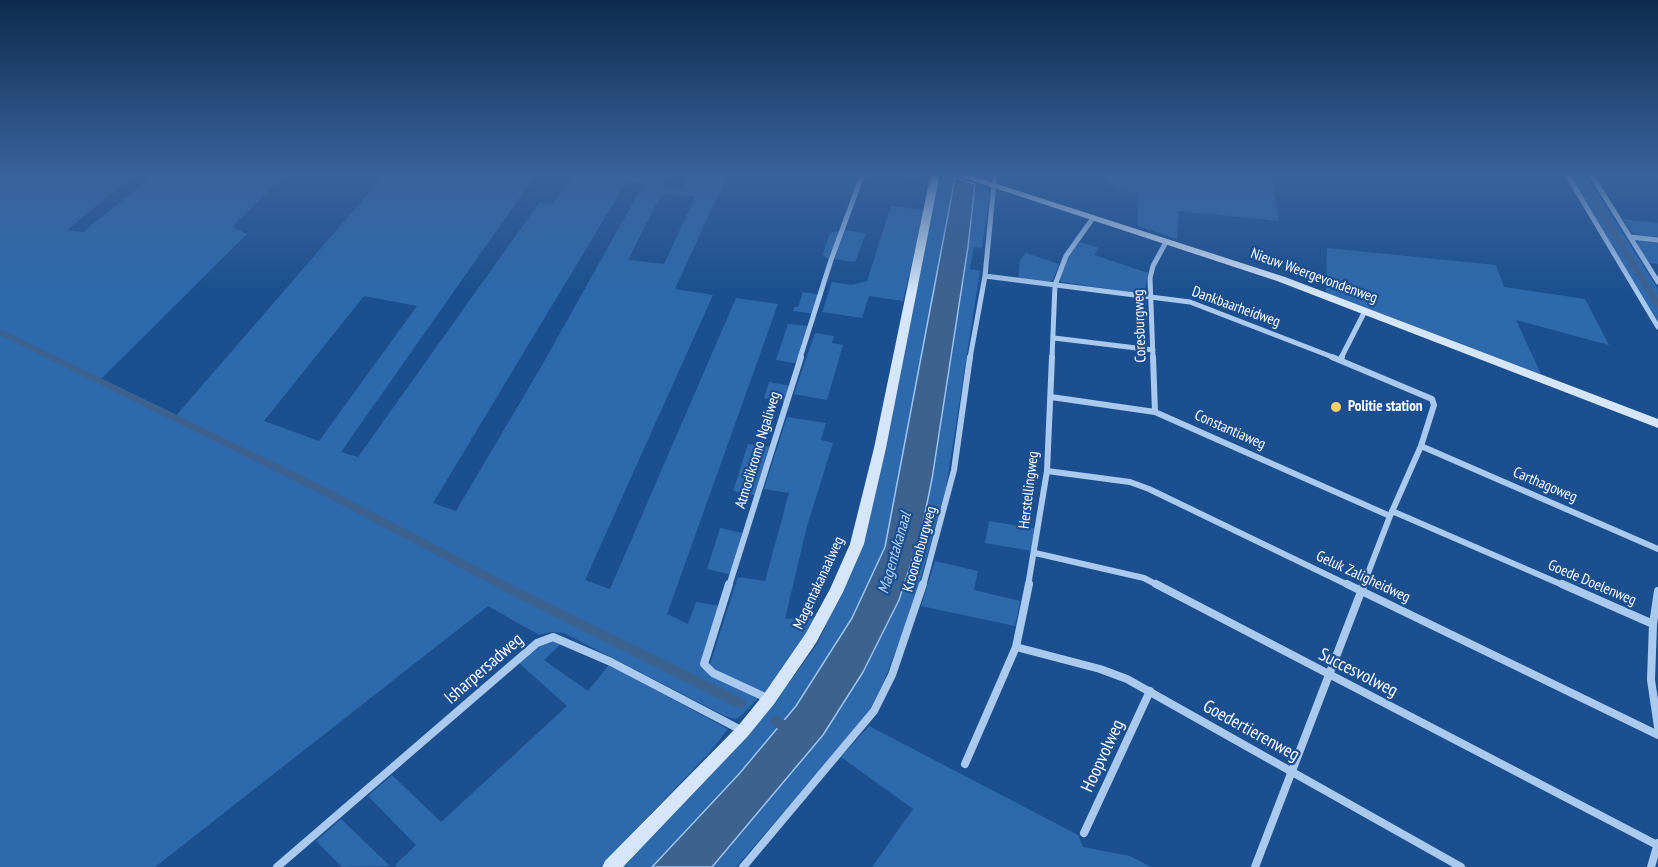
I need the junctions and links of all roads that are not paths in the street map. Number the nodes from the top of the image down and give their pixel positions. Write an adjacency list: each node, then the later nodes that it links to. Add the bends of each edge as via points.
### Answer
1 (848, 213): 35 (street, Atmodikromo Ngaliweg, via 704,664 713,673)
2 (928, 213): 35 (street, Magentakanaalweg, via 857,544 812,638)
3 (991, 213): 11 (street, Kroonenburgweg)
4 (1079, 213): 7 (street, Nieuw Weergevondenweg)
5 (1590, 213): 16 (street)
6 (1615, 213): 8 (street)
7 (1093, 218): 10 (street, Nieuw Weergevondenweg); 13 (street, Herstellingweg, via 1066,256)
8 (1630, 237): 9 (street); 12 (street)
9 (1658, 240)
10 (1166, 242): 14 (street, Coresburgweg, via 1153,266); 15 (street, Nieuw Weergevondenweg)
11 (985, 276): 13 (street, Dankbaarheidweg); 46 (street, Kroonenburgweg, via 946,507 892,675 865,723)
12 (1658, 282)
13 (1055, 285): 14 (street, Dankbaarheidweg); 17 (street, Herstellingweg)
14 (1151, 296): 18 (street, Coresburgweg); 19 (street, Dankbaarheidweg, via 1199,304)
15 (1365, 311): 19 (street); 22 (street, Nieuw Weergevondenweg)
16 (1658, 327)
17 (1053, 338): 18 (street); 20 (street, Herstellingweg)
18 (1153, 350): 21 (street, Coresburgweg)
19 (1340, 360): 23 (street, Dankbaarheidweg, via 1432,399 1434,405)
20 (1051, 397): 21 (street, Constantiaweg); 24 (street, Herstellingweg)
21 (1155, 412): 25 (street, Constantiaweg)
22 (1658, 424)
23 (1421, 446): 25 (street); 26 (street, Carthagoweg)
24 (1047, 471): 27 (street, Herstellingweg); 29 (street, Geluk Zaligheidweg, via 1138,484)
25 (1391, 514): 28 (street, Constantiaweg); 29 (street)
26 (1658, 549)
27 (1035, 553): 32 (street, Herstellingweg); 33 (street, Succesvolweg, via 1144,578)
28 (1519, 567): 31 (street, Goede Doelenweg)
29 (1361, 591): 33 (street); 38 (street, Geluk Zaligheidweg)
30 (1658, 591): 31 (street)
31 (1653, 624): 36 (street, via 1651,680)
32 (1016, 647): 34 (street, Goedertierenweg, via 1100,669); 39 (street, Herstellingweg)
33 (1329, 675): 40 (street); 42 (street, Succesvolweg)
34 (1150, 691): 40 (street, Goedertierenweg); 41 (street, Hoopvolweg)
35 (770, 699): 37 (street, Magentakanaalweg)
36 (1658, 727)
37 (743, 731): 44 (street, Isharpersadweg, via 611,662 553,637 537,643); 45 (street, Magentakanaalweg)
38 (1658, 735)
39 (965, 764)
40 (1292, 771): 43 (street, Goedertierenweg); 47 (street)
41 (1084, 833)
42 (1658, 844): 49 (street)
43 (1445, 863): 48 (street, Goedertierenweg)
44 (277, 867)
45 (611, 867)
46 (743, 867)
47 (1256, 867)
48 (1461, 867)
49 (1652, 867)

